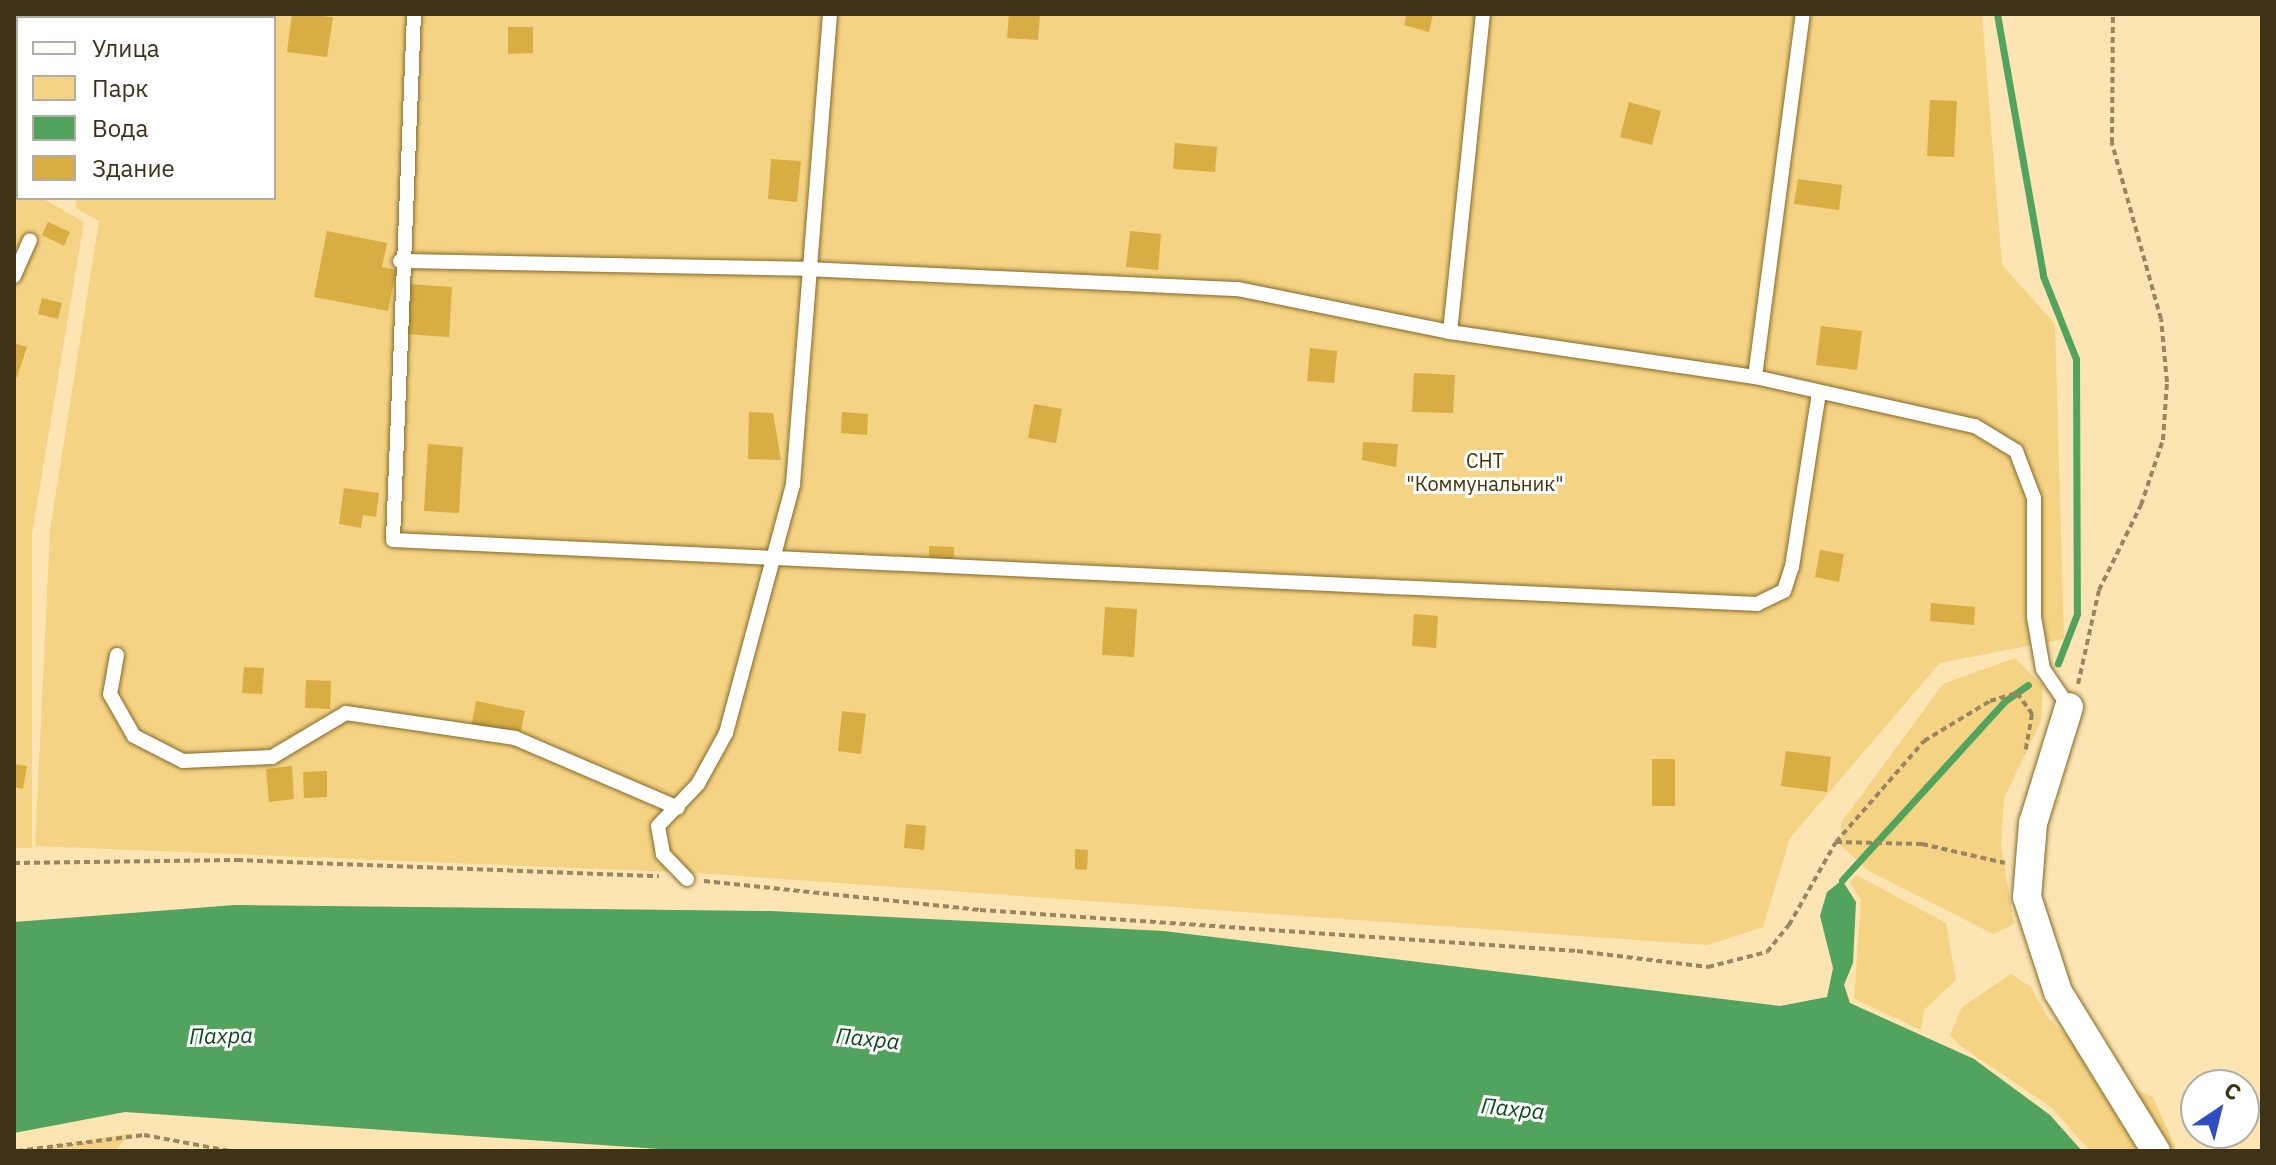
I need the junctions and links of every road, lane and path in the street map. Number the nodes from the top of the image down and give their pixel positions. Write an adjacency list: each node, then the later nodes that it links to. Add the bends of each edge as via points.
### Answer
1 (414, 14): 7 (lane)
2 (830, 14): 8 (lane)
3 (1483, 14): 10 (lane)
4 (1803, 14): 11 (lane)
5 (2113, 14): 15 (path, via 2112,143 2161,319 2167,382 2163,440 2141,505 2099,590)
6 (30, 240): 9 (lane)
7 (400, 261): 8 (lane); 13 (lane, via 393,540)
8 (808, 269): 10 (lane, via 1238,289); 13 (lane, via 793,484)
9 (14, 276)
10 (1450, 332): 11 (lane)
11 (1755, 377): 12 (lane)
12 (1819, 392): 13 (lane, via 1792,567 1784,591 1757,604); 15 (lane, via 1975,426 2016,451 2034,498 2034,617 2043,669)
13 (775, 559): 17 (lane, via 736,706 698,784)
14 (117, 655): 17 (lane, via 110,694 134,736 183,761 272,757 346,713 515,738)
15 (2069, 707): 20 (street)
16 (2023, 770): 18 (path, via 2032,714 2017,693 1990,701 1924,741)
17 (678, 808): 21 (lane, via 658,826 663,854)
18 (1836, 842): 20 (path, via 1893,841 1992,856); 21 (path, via 1789,925 1767,952 1708,967 1577,951 980,910)
19 (14, 863): 21 (path, via 237,860)
20 (2024, 874): 26 (street, via 2058,992)
21 (687, 879)
22 (17, 1151): 23 (path, via 144,1135)
23 (230, 1151)
24 (270, 1151): 25 (path)
25 (287, 1151)
26 (2156, 1151)

